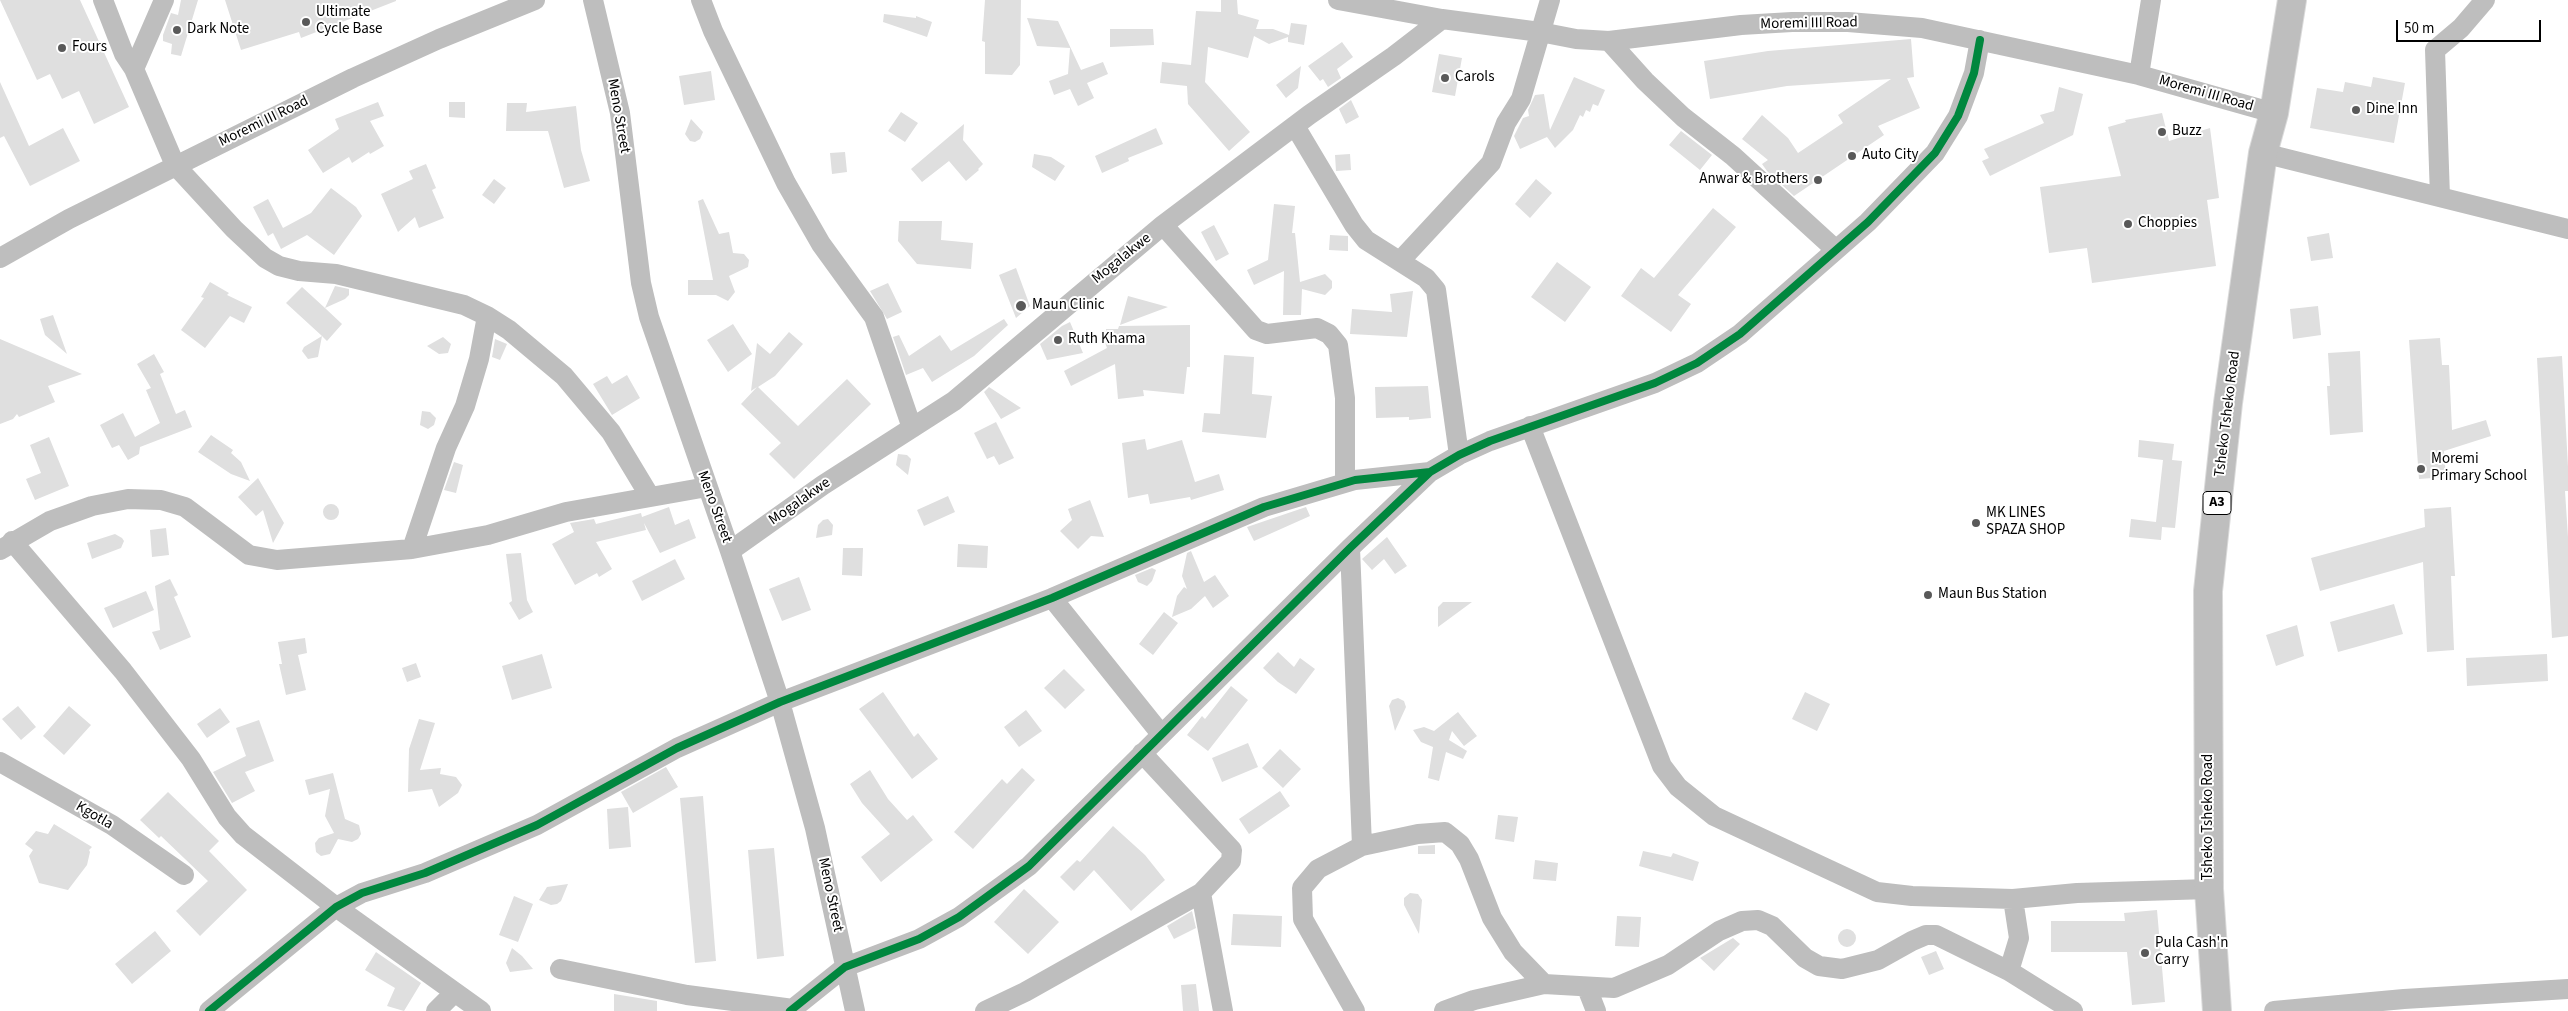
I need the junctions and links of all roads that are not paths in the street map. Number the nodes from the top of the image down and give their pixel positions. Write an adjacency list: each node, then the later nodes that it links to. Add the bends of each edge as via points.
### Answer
1 (103, 0): 15 (street, via 124,54)
2 (164, 0): 15 (street)
3 (536, 0): 20 (street, Moremi III Road, via 439,39)
4 (593, 0): 33 (street, Meno Street, via 620,114 641,283 649,317)
5 (701, 0): 29 (street, via 721,49 786,183 821,244 874,317)
6 (1338, 0): 11 (street, Moremi III Road)
7 (1550, 0): 12 (street)
8 (2151, 0): 16 (street)
9 (2292, 0): 17 (highway, Tsheko Tsheko Road / A3)
10 (2485, 0): 21 (street, via 2461,28 2435,50)
11 (1442, 19): 12 (street, Moremi III Road); 18 (street, Mogalakwe)
12 (1540, 32): 14 (street, Moremi III Road); 26 (street, via 1521,99 1506,123 1490,163)
13 (1980, 40): 14 (street, Moremi III Road, via 1922,28 1848,22 1741,25); 16 (street, Moremi III Road); 24 (street, via 1974,73 1958,116 1935,153)
14 (1608, 41): 24 (street, via 1683,117 1733,156)
15 (134, 69): 20 (street)
16 (2139, 75): 17 (street, Moremi III Road)
17 (2274, 113): 19 (highway, Tsheko Tsheko Road / A3)
18 (1295, 126): 22 (street, Mogalakwe); 26 (street, via 1354,225 1366,240)
19 (2263, 153): 21 (street); 46 (highway, Tsheko Tsheko Road / A3, via 2228,403 2208,591)
20 (175, 165): 25 (street, Moremi III Road, via 68,219); 27 (street, via 234,230 279,266 390,286 464,305)
21 (2440, 197): 23 (street)
22 (1163, 225): 29 (street, Mogalakwe, via 954,401); 32 (street, via 1256,330 1267,334 1317,328 1329,334 1338,345 1345,398)
23 (2568, 229)
24 (1836, 250): 28 (street, via 1740,334 1697,363 1655,383)
25 (0, 258)
26 (1400, 261): 30 (street, via 1426,278 1436,290)
27 (487, 316): 34 (street, via 564,376 610,432); 37 (street, via 466,406 446,448)
28 (1530, 426): 30 (street); 48 (street, via 1652,744 1662,766 1678,787 1714,816 1877,892)
29 (912, 428): 38 (street, Mogalakwe)
30 (1459, 455): 31 (street)
31 (1430, 472): 32 (street); 36 (street)
32 (1345, 482): 39 (street, via 1264,507)
33 (707, 487): 34 (street); 38 (street, Meno Street)
34 (649, 495): 37 (street, via 566,512 488,535)
35 (6, 545): 37 (street, via 50,521 92,506 128,499 161,500 185,507 249,555 277,560); 49 (street, via 123,671 191,759 227,817 243,835)
36 (1350, 548): 41 (street); 44 (street)
37 (412, 549)
38 (730, 550): 40 (street, Meno Street)
39 (1052, 598): 40 (street); 41 (street)
40 (780, 702): 49 (street, via 677,748 538,825); 50 (street, Meno Street, via 816,828)
41 (1161, 734): 42 (street)
42 (1142, 753): 47 (street, via 1232,850 1231,861); 50 (street, via 1029,866 959,917 919,940)
43 (0, 762): 45 (street, Kgotla, via 112,824)
44 (1362, 846): 53 (street, via 1418,834 1445,832 1451,836 1469,859 1492,918 1512,952); 66 (street, via 1318,869 1302,888 1301,904 1303,919)
45 (184, 875)
46 (2209, 889): 48 (street, via 2076,893); 69 (highway, Tsheko Tsheko Road / A3)
47 (1201, 893): 64 (street, via 1025,992); 65 (street)
48 (2013, 899): 52 (street, via 2018,938)
49 (336, 906): 56 (street); 60 (street)
50 (845, 967): 58 (street); 63 (street, Meno Street)
51 (560, 969): 58 (street, via 687,995)
52 (2008, 971): 54 (street, via 1936,934 1912,941 1878,960 1842,969 1819,966 1805,958 1772,926 1758,920 1742,920 1638,980 1614,988); 59 (street)
53 (1544, 984): 54 (street); 67 (street, via 1474,1000)
54 (1587, 988): 68 (street)
55 (2568, 989): 57 (street)
56 (455, 992): 61 (street); 62 (street)
57 (2327, 1009): 70 (street)
58 (792, 1010)
59 (2068, 1010)
60 (209, 1011)
61 (436, 1011)
62 (481, 1011)
63 (855, 1011)
64 (985, 1011)
65 (1223, 1011)
66 (1355, 1011)
67 (1444, 1011)
68 (1596, 1011)
69 (2217, 1011)
70 (2274, 1011)

